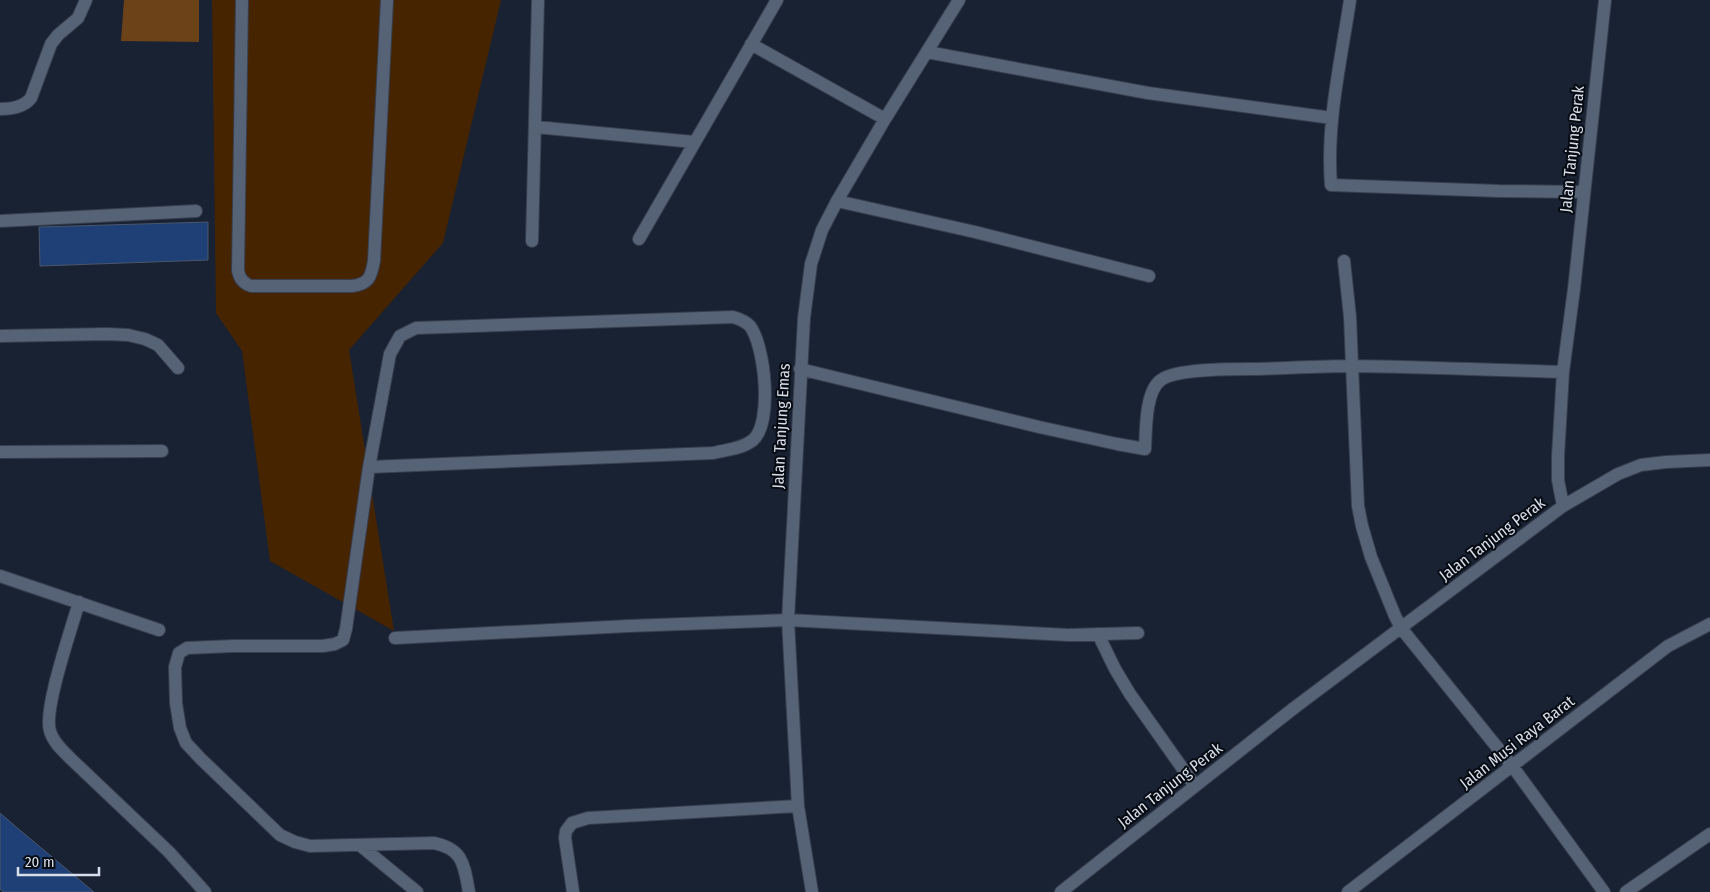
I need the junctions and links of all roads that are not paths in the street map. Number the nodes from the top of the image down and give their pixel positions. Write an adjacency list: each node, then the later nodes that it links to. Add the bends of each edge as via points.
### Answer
1 (86, 0): 11 (street, via 78,18 51,44 31,98 27,103)
2 (242, 0): 3 (street, via 240,277 242,282 251,286 352,286 367,281 374,261)
3 (387, 0)
4 (538, 0): 14 (street)
5 (777, 0): 9 (street)
6 (959, 0): 10 (street, Jalan Tanjung Emas)
7 (1350, 0): 12 (street)
8 (1605, 0): 16 (street, Jalan Tanjung Perak)
9 (751, 44): 13 (street); 15 (street)
10 (928, 52): 12 (street, via 1148,93); 13 (street, Jalan Tanjung Emas)
11 (0, 109)
12 (1332, 118): 16 (street, via 1331,184)
13 (885, 119): 17 (street, Jalan Tanjung Emas)
14 (536, 127): 15 (street); 21 (street)
15 (694, 142): 20 (street)
16 (1584, 192): 28 (street, Jalan Tanjung Perak)
17 (837, 201): 23 (street); 27 (street, Jalan Tanjung Emas, via 822,230 811,264)
18 (196, 211): 19 (street)
19 (0, 221)
20 (639, 239)
21 (532, 241)
22 (1344, 261): 25 (street)
23 (1149, 276)
24 (0, 336): 26 (street, via 128,335 158,345)
25 (1352, 366): 27 (street, via 1211,370 1166,376 1154,388 1150,400 1145,449 1039,427); 28 (street); 38 (street, via 1356,482 1362,526 1371,557)
26 (178, 368)
27 (800, 369): 36 (street, Jalan Tanjung Emas)
28 (1563, 372): 33 (street, Jalan Tanjung Perak, via 1558,480)
29 (162, 450): 30 (street)
30 (0, 452)
31 (1710, 460): 33 (street, via 1641,465 1618,474)
32 (369, 467): 32 (street, via 730,450 753,440 759,432 764,416 765,379 761,352 749,326 733,317 416,328 400,336 390,354); 47 (street, via 343,640 323,646 187,648 179,653 175,667 180,728 186,743 201,759 280,835 310,846)
33 (1563, 506): 38 (street, Jalan Tanjung Perak)
34 (0, 576): 35 (street)
35 (79, 602): 39 (street); 48 (street, via 50,704 50,730 70,759 169,852)
36 (788, 620): 41 (street); 42 (street); 45 (street, Jalan Tanjung Emas)
37 (1710, 624): 43 (street, Jalan Musi Raya Barat, via 1668,646)
38 (1401, 628): 43 (street); 44 (street, Jalan Tanjung Perak)
39 (159, 630)
40 (1138, 633): 41 (street)
41 (1098, 634): 44 (street, via 1130,694)
42 (395, 638)
43 (1513, 767): 54 (street, Jalan Musi Raya Barat); 55 (street)
44 (1195, 786): 53 (street, Jalan Tanjung Perak)
45 (798, 806): 51 (street, via 588,818 572,823 565,838); 52 (street, Jalan Tanjung Emas)
46 (1710, 834): 56 (street)
47 (361, 846): 49 (street); 50 (street, via 446,845 460,858)
48 (205, 892)
49 (417, 892)
50 (470, 892)
51 (573, 892)
52 (812, 892)
53 (1061, 892)
54 (1348, 892)
55 (1604, 892)
56 (1626, 892)

